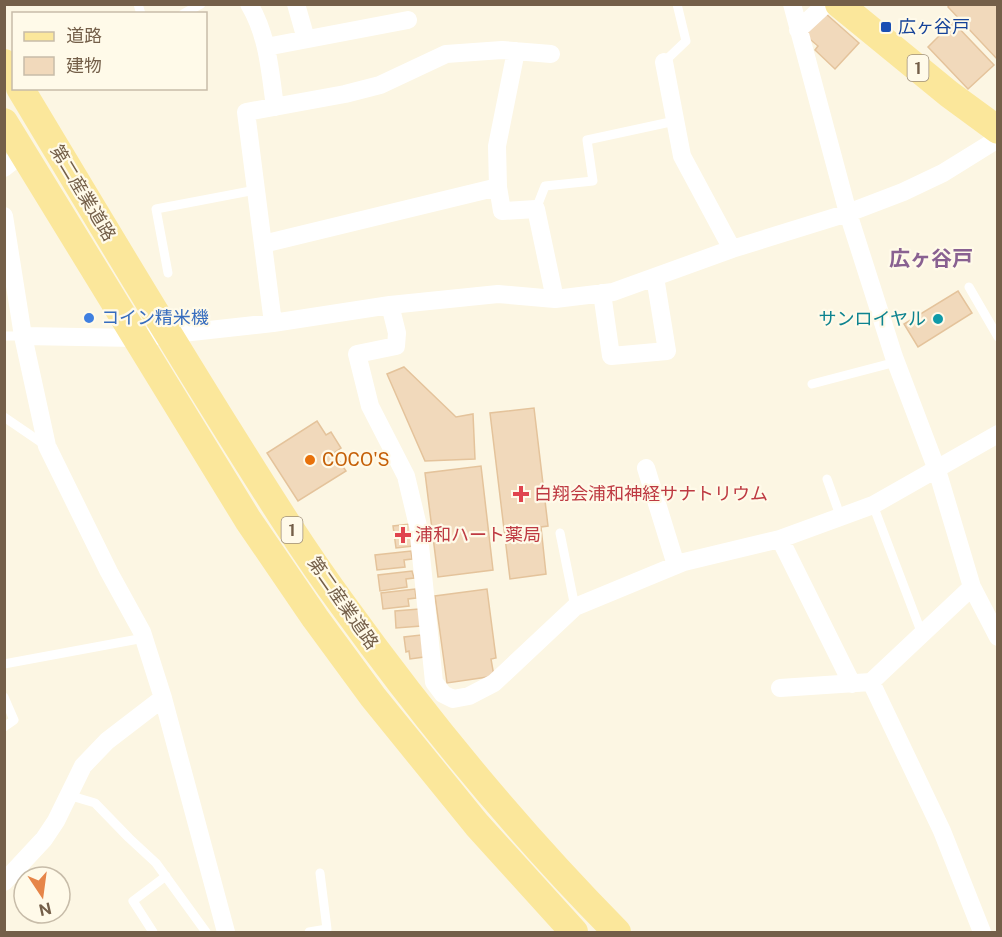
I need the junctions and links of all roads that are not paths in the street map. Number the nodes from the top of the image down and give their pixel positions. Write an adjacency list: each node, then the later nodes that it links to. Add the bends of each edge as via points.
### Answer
1 (201, 4): 8 (lane)
2 (249, 4): 12 (street)
3 (296, 4): 11 (street)
4 (677, 4): 15 (lane, via 686,41)
5 (792, 4): 10 (street)
6 (826, 4): 10 (street)
7 (839, 4): 20 (main road, 1)
8 (187, 12)
9 (408, 20): 11 (street)
10 (798, 30): 26 (street)
11 (306, 39): 12 (street)
12 (266, 47): 17 (street)
13 (516, 51): 14 (street); 17 (street, via 446,54 380,85); 23 (street, via 496,146)
14 (551, 54)
15 (664, 62): 18 (street)
16 (21, 90): 38 (main road, 第二産業道路 / 1)
17 (275, 107): 24 (street, via 246,112)
18 (675, 121): 25 (lane, via 587,140 593,181 545,186); 30 (street, via 682,156)
19 (4, 122): 22 (main road, 第二産業道路 / 1)
20 (998, 130)
21 (998, 140): 26 (street, via 943,173)
22 (14, 160): 42 (main road, 第二産業道路 / 1)
23 (498, 187): 25 (street, via 502,211); 29 (street)
24 (256, 190): 29 (street); 31 (lane, via 156,209)
25 (536, 209): 35 (street)
26 (848, 213): 30 (street); 43 (street)
27 (4, 216): 28 (street)
28 (7, 244): 40 (street)
29 (263, 244): 37 (street)
30 (732, 249): 32 (street)
31 (168, 273)
32 (655, 277): 34 (street); 34 (street, via 667,351 610,356)
33 (969, 287): 41 (lane)
34 (602, 293): 35 (street)
35 (555, 299): 36 (street, via 498,294)
36 (390, 305): 37 (street); 57 (street, via 396,346 357,354 370,406 406,476 418,526 435,682 443,694 453,699 469,696 494,683)
37 (273, 323): 38 (street)
38 (167, 334): 42 (street); 76 (main road, 第二産業道路 / 1, via 274,503 398,680 502,808)
39 (4, 336): 40 (lane)
40 (23, 336): 42 (street); 47 (street)
41 (998, 337)
42 (137, 338): 75 (main road, 第二産業道路 / 1, via 248,520 373,697 477,825)
43 (896, 362): 44 (lane); 49 (street)
44 (812, 384)
45 (4, 417): 47 (lane)
46 (998, 434): 49 (street)
47 (47, 446): 60 (street)
48 (646, 468): 55 (street)
49 (937, 470): 51 (street); 56 (street)
50 (827, 479): 52 (lane)
51 (873, 505): 52 (street); 58 (lane)
52 (841, 518): 54 (street)
53 (560, 533): 57 (lane)
54 (780, 539): 55 (street); 62 (street)
55 (676, 565): 57 (street)
56 (972, 587): 58 (street); 59 (street)
57 (575, 607)
58 (922, 635): 62 (street)
59 (998, 637)
60 (144, 638): 61 (lane); 65 (street)
61 (4, 664)
62 (861, 683): 63 (street); 77 (street, via 942,831)
63 (780, 688)
64 (4, 697): 66 (lane, via 14,720)
65 (163, 698): 67 (street, via 107,741 83,766); 73 (street)
66 (4, 727)
67 (68, 795): 69 (lane, via 95,803); 70 (street, via 44,839)
68 (320, 873): 74 (lane, via 327,929)
69 (166, 876): 71 (lane, via 133,901); 72 (lane)
70 (4, 882)
71 (153, 933)
72 (206, 933)
73 (226, 933)
74 (309, 933)
75 (574, 933)
76 (617, 933)
77 (982, 933)

